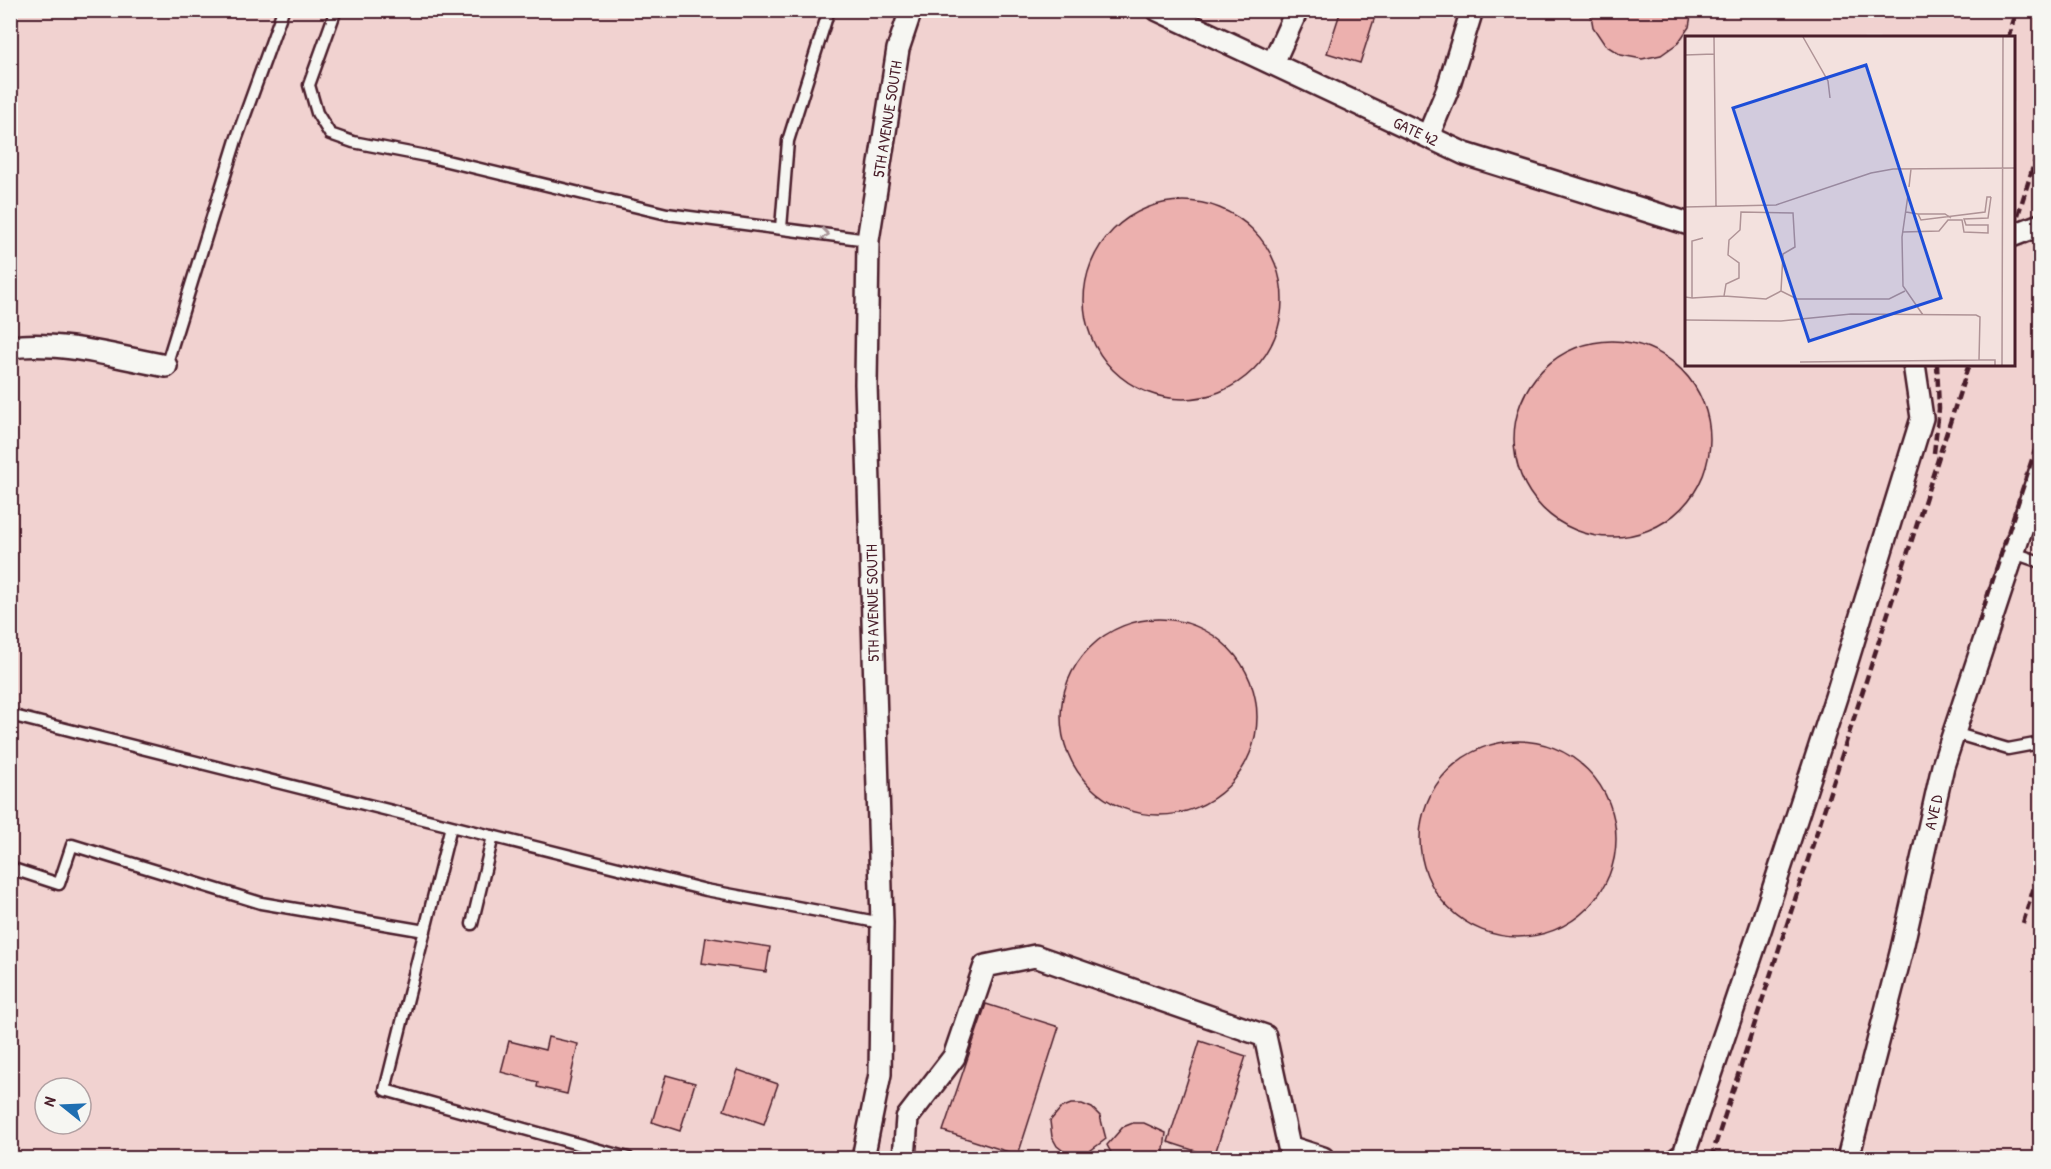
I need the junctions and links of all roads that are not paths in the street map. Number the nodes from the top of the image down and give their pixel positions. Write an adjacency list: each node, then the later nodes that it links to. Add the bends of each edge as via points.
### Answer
1 (283, 10): 16 (lane, via 236,140)
2 (336, 10): 12 (lane, via 309,85 317,113 330,134 667,214)
3 (829, 10): 12 (lane, via 788,141)
4 (911, 10): 14 (street, 5TH AVENUE SOUTH, via 898,49)
5 (1158, 10): 8 (street, GATE 42)
6 (1297, 10): 8 (street)
7 (1472, 10): 9 (street, via 1447,91)
8 (1273, 63): 9 (street, GATE 42)
9 (1428, 136): 10 (street, GATE 42, via 1465,154)
10 (1685, 223)
11 (2040, 225): 13 (street)
12 (781, 228): 14 (lane, one-way to 14)
13 (2015, 234)
14 (868, 240): 27 (street, 5TH AVENUE SOUTH, via 866,384)
15 (10, 347): 16 (street, via 56,346)
16 (166, 366)
17 (1914, 366): 34 (street, via 1922,418 1761,927 1684,1154)
18 (2040, 472): 19 (street, AVE D)
19 (2014, 554): 20 (lane); 22 (street, AVE D)
20 (2040, 562)
21 (10, 715): 24 (lane)
22 (1954, 733): 23 (lane, via 2008,749); 35 (street, AVE D)
23 (2040, 743)
24 (452, 826): 25 (lane); 29 (lane)
25 (493, 836): 27 (lane, via 706,890); 28 (lane)
26 (10, 868): 29 (lane, via 59,884 72,845 261,903)
27 (882, 923): 31 (street, 5TH AVENUE SOUTH, via 880,1074)
28 (471, 924)
29 (425, 931): 30 (lane, via 385,1090)
30 (628, 1158)
31 (862, 1158)
32 (904, 1158): 33 (street, via 907,1118 954,1057 985,966 1035,956 1265,1036 1289,1147)
33 (1323, 1158)
34 (1678, 1158)
35 (1848, 1158)

